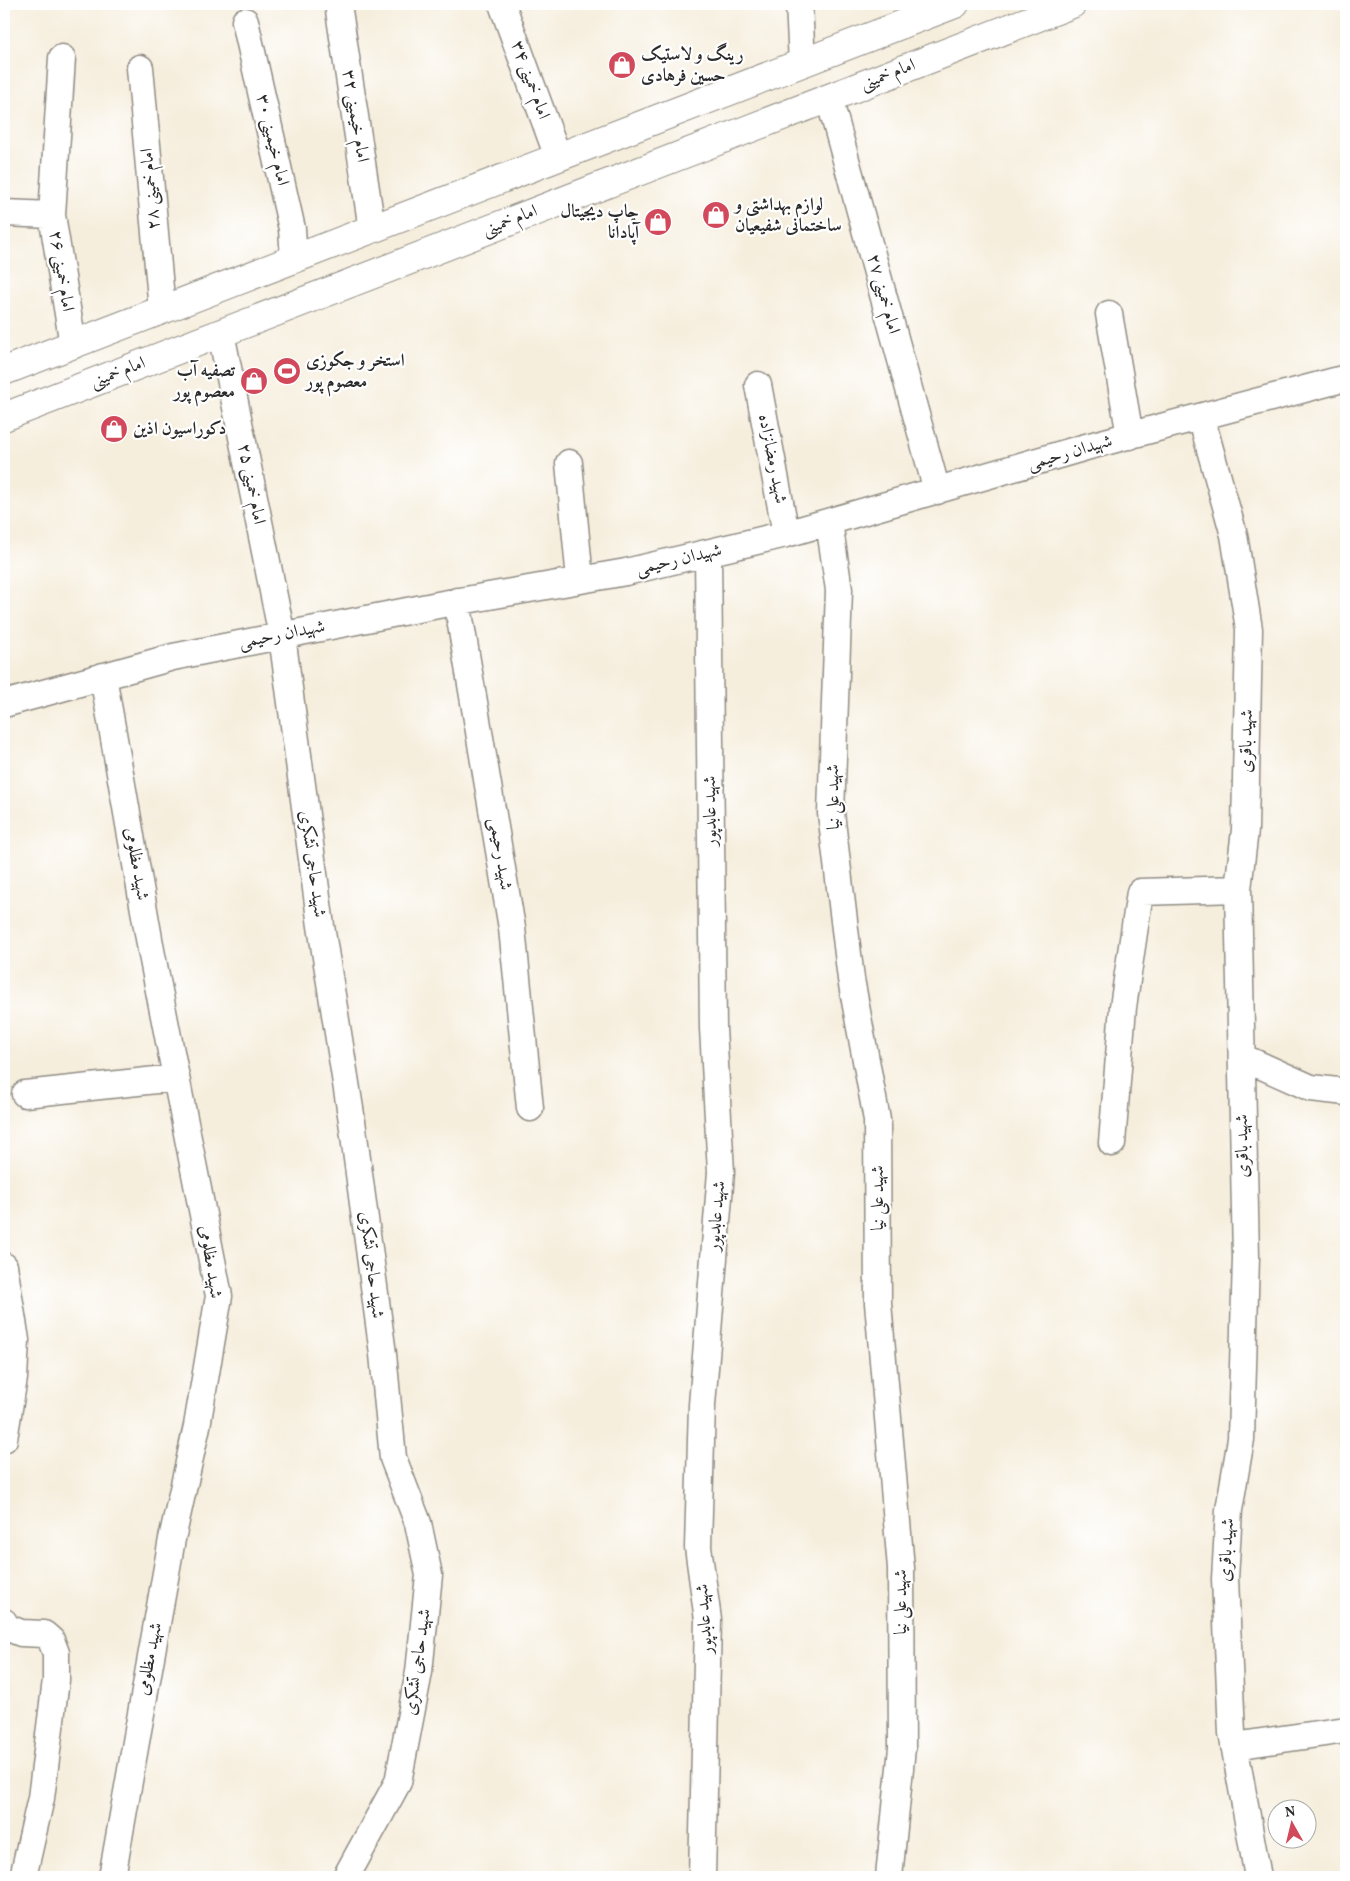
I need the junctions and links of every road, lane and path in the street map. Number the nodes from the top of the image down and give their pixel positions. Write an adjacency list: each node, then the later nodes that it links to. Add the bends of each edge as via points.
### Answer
1 (338, 4): 14 (street, امام خیمینی ۳۲)
2 (502, 4): 11 (street, امام خمینی ۳۴)
3 (798, 4): 8 (street)
4 (955, 4): 8 (main road)
5 (1072, 4): 10 (main road, امام خمینی)
6 (245, 21): 15 (street, امام خیمینی ۳۰, via 292,229)
7 (62, 58): 13 (street)
8 (802, 63): 11 (main road)
9 (140, 68): 16 (street, امام خمینی ۲۸)
10 (829, 98): 18 (main road, امام خمینی); 27 (street, امام خمینی ۲۷)
11 (558, 157): 14 (main road)
12 (4, 213): 13 (street, امام خمینی ۲۶)
13 (52, 215): 19 (street, امام خمینی ۲۶)
14 (372, 229): 15 (main road)
15 (294, 260): 16 (main road)
16 (162, 310): 19 (main road)
17 (1110, 314): 25 (street)
18 (221, 333): 23 (main road, امام خمینی); 33 (street, امام خمینی ۲۵)
19 (73, 344): 20 (main road)
20 (4, 371)
21 (1346, 378): 24 (street, شهیدان رحیمی)
22 (758, 385): 29 (street, شهید رمضانزاده)
23 (4, 417)
24 (1201, 417): 25 (street, شهیدان رحیمی); 36 (street, شهید باقری, via 1234,535 1249,629 1246,830)
25 (1130, 436): 27 (street, شهیدان رحیمی)
26 (569, 463): 31 (street)
27 (937, 491): 28 (street, شهیدان رحیمی)
28 (830, 522): 29 (street, شهیدان رحیمی); 52 (street, شهید علی نیا, via 840,590 831,814 851,979 877,1120 878,1303 901,1568 902,1748)
29 (786, 534): 30 (street, شهیدان رحیمی)
30 (708, 553): 31 (street, شهیدان رحیمی); 51 (street, شهید عابدپور, via 713,1028 721,1172 702,1404 698,1528 708,1620)
31 (580, 580): 32 (street, شهیدان رحیمی)
32 (457, 601): 33 (street, شهیدان رحیمی); 41 (street, شهید رحیمی, via 512,928)
33 (282, 636): 34 (street, شهیدان رحیمی, via 173,657); 50 (street, شهید حاجی تشکری, via 321,926 352,1121 383,1354 393,1458 418,1523 429,1575 419,1672 398,1782)
34 (103, 676): 35 (street, شهیدان رحیمی); 38 (street, شهید مظلومی)
35 (4, 704)
36 (1238, 889): 37 (street, شهید باقری); 42 (street, via 1140,892 1123,1007)
37 (1242, 1057): 39 (street, via 1311,1088); 47 (street, شهید باقری, via 1246,1257 1241,1430 1229,1510 1225,1579)
38 (175, 1078): 40 (street); 49 (street, شهید مظلومی, via 219,1296 198,1426 172,1539)
39 (1346, 1092)
40 (25, 1094)
41 (530, 1108)
42 (1112, 1143)
43 (4, 1266): 44 (street, via 16,1340 14,1378)
44 (4, 1439)
45 (4, 1622): 48 (street, via 6,1627 21,1633 44,1634 51,1640 56,1653 56,1680 41,1798)
46 (1346, 1730): 47 (street)
47 (1234, 1746): 53 (street, شهید باقری)
48 (23, 1877)
49 (112, 1877)
50 (346, 1877)
51 (702, 1877)
52 (889, 1877)
53 (1258, 1877)

